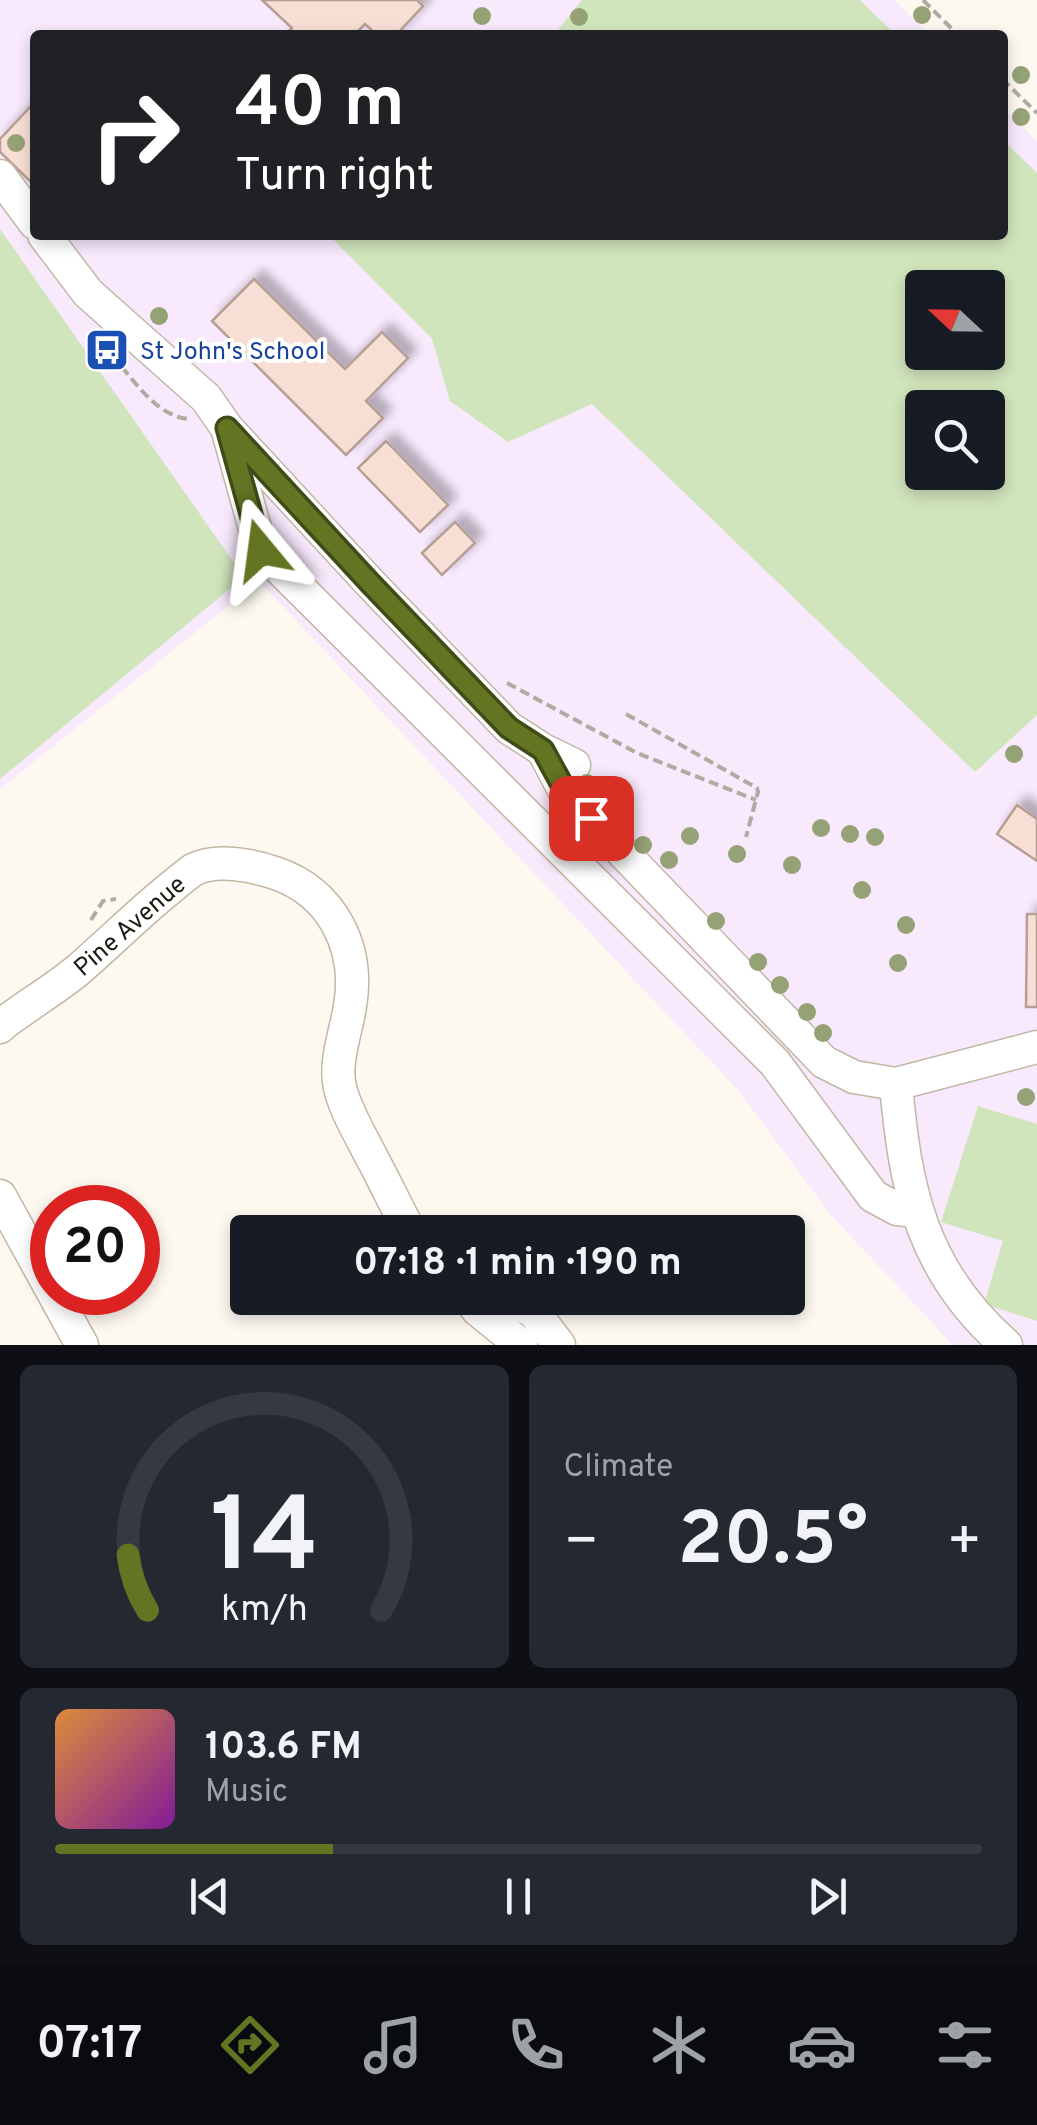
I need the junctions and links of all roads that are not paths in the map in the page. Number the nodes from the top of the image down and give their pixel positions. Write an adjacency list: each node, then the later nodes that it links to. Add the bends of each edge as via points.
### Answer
1 (0, 176): 2 (street)
2 (30, 216)
3 (48, 240): 4 (street, via 88,293 209,400)
4 (225, 426): 5 (street, via 509,728); 11 (street, via 261,550 775,1063 873,1196)
5 (543, 750): 6 (street); 9 (street, via 566,792 824,1062 854,1077)
6 (574, 765)
7 (2, 1025): 12 (street, Pine Avenue, via 75,973 194,870 240,865 297,882 326,906 346,946 352,997 338,1063 340,1089)
8 (1037, 1047): 9 (street)
9 (896, 1084): 11 (street)
10 (0, 1196): 15 (street)
11 (916, 1212): 18 (street, via 937,1262 982,1324)
12 (401, 1215)
13 (484, 1315): 16 (street)
14 (536, 1315): 17 (street)
15 (82, 1345)
16 (521, 1345)
17 (560, 1345)
18 (1006, 1345)

